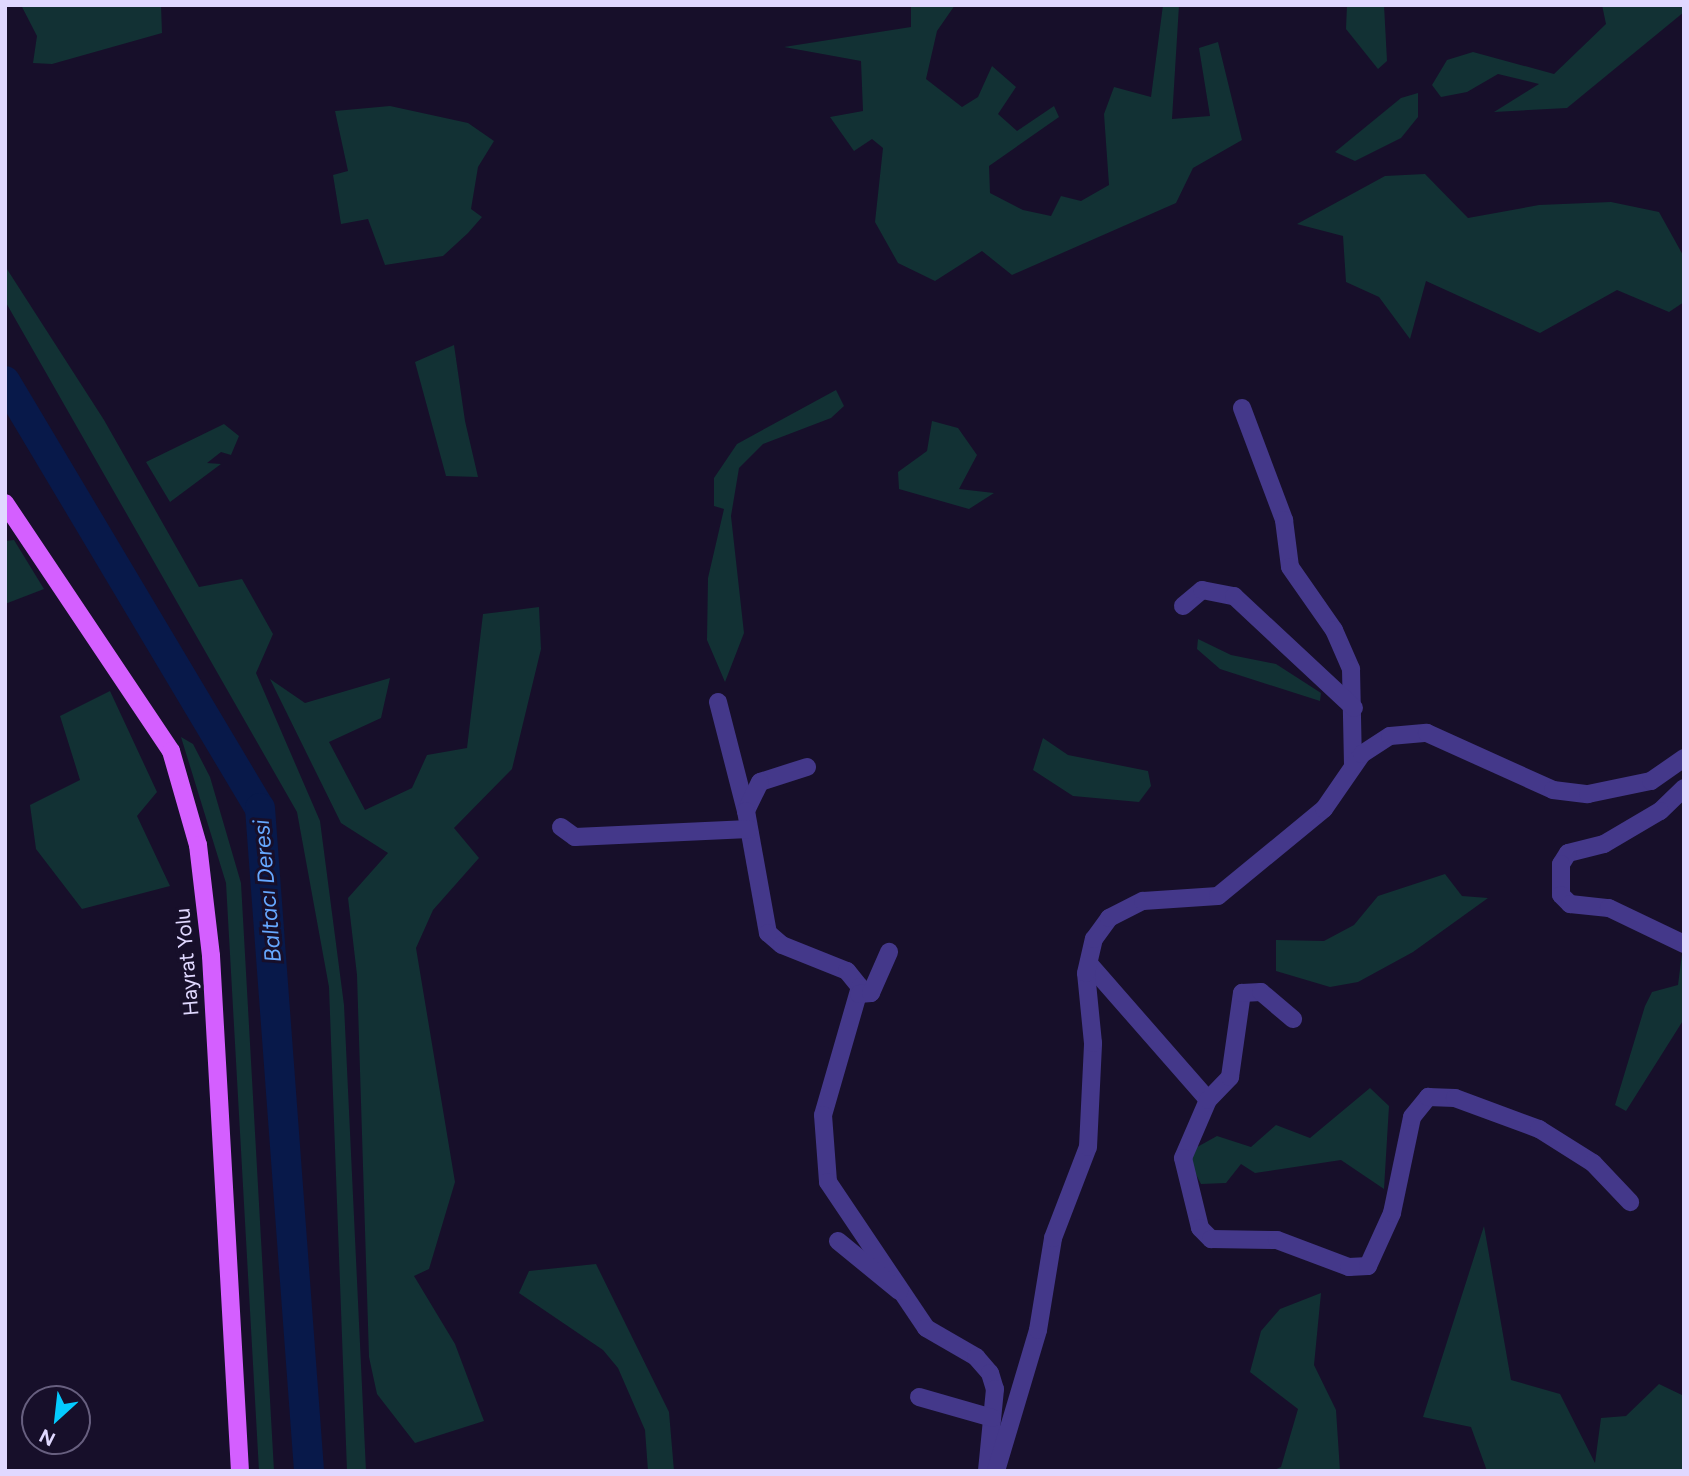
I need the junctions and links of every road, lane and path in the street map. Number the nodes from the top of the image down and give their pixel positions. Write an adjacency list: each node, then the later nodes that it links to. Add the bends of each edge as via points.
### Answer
1 (1242, 408): 5 (street, via 1284,520 1290,566 1334,630 1351,669)
2 (5, 503): 23 (main road, Hayrat Yolu, via 171,751 198,845 211,956)
3 (1182, 606): 5 (street, via 1202,590 1234,596)
4 (718, 702): 10 (street)
5 (1354, 708): 7 (street)
6 (1684, 758): 7 (street, via 1651,781 1588,794 1553,790 1427,733 1390,736)
7 (1353, 765): 14 (street, via 1342,791 1324,809 1218,896 1143,901 1109,918 1094,939)
8 (807, 767): 10 (street, via 760,782)
9 (1684, 788): 12 (street, via 1660,811 1604,844 1568,853 1561,864 1561,895 1570,904 1609,908)
10 (748, 820): 11 (street, via 575,837); 15 (street, via 768,933 782,945 847,971)
11 (561, 827)
12 (1684, 944)
13 (889, 952): 15 (street, via 871,993)
14 (1090, 965): 17 (street); 25 (street, via 1088,1147 1053,1238 1038,1330)
15 (859, 994): 20 (street, via 823,1115 824,1159 828,1182)
16 (1293, 1019): 17 (street, via 1261,992 1242,993 1230,1077)
17 (1208, 1100): 18 (street, via 1183,1158 1200,1228 1211,1239 1277,1240 1349,1267 1368,1266 1392,1213 1412,1117 1428,1097 1455,1098 1539,1129 1593,1163)
18 (1630, 1202)
19 (838, 1241): 20 (street)
20 (910, 1300): 22 (street, via 926,1328 976,1357 990,1373)
21 (919, 1397): 22 (street)
22 (992, 1419): 24 (street)
23 (240, 1471)
24 (987, 1471)
25 (996, 1471)

